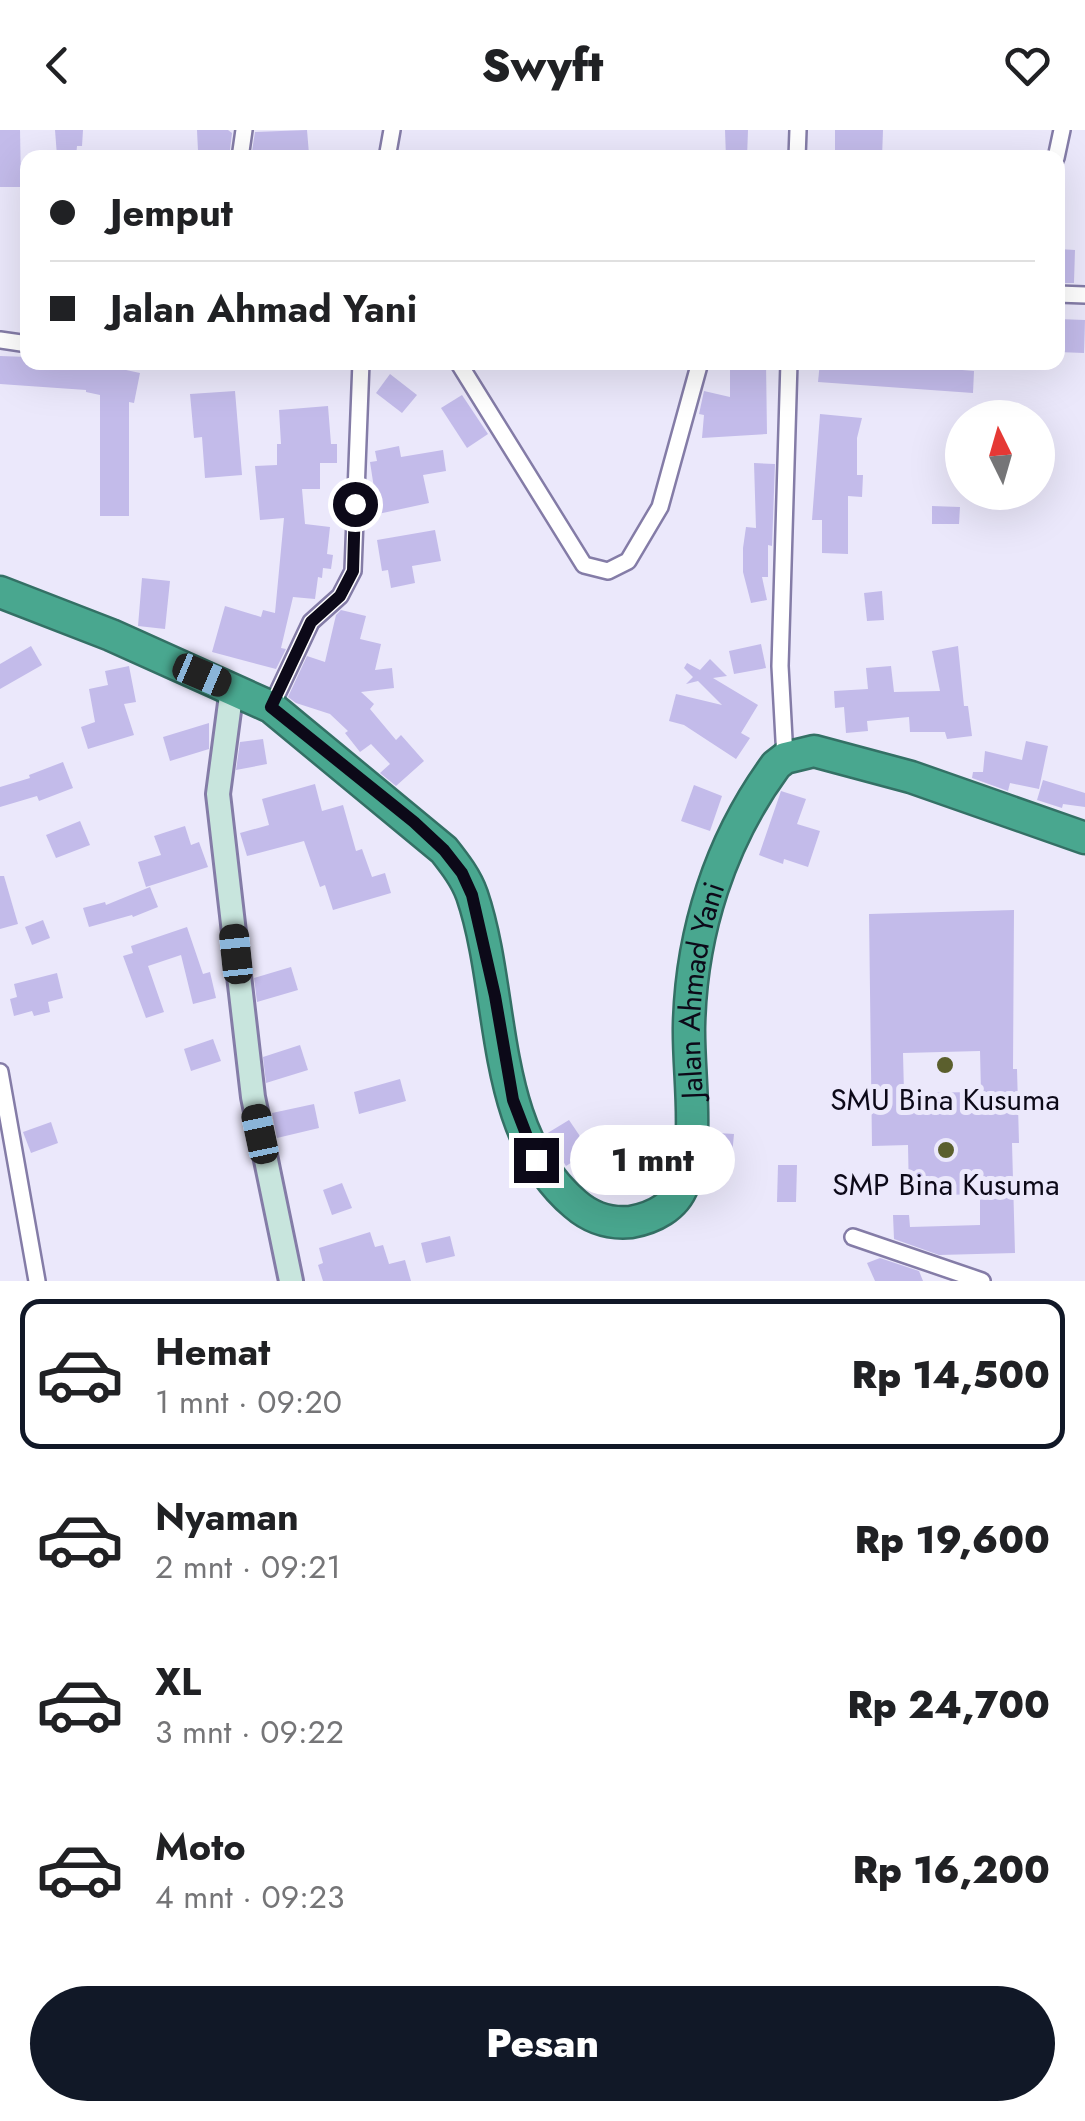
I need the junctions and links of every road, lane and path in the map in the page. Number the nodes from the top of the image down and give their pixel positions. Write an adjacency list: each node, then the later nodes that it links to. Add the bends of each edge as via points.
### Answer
1 (361, 370): 7 (street, via 353,571 340,596 311,622)
2 (463, 370): 3 (street, via 584,565 608,571 628,561 660,506)
3 (698, 370)
4 (789, 370): 8 (street, via 780,666)
5 (0, 592): 6 (highway, Jalan Ahmad Yani)
6 (232, 688): 7 (highway, Jalan Ahmad Yani); 14 (street, via 218,794 253,1097)
7 (271, 707): 8 (highway, Jalan Ahmad Yani, via 414,822 462,873 495,996 513,1100 536,1160 560,1191 604,1221 648,1218 669,1207 683,1186 690,1132 688,1024 705,908 723,855 766,778)
8 (785, 758): 9 (highway, via 814,751 844,758)
9 (1085, 838)
10 (0, 1072): 11 (street)
11 (7, 1157): 13 (street)
12 (852, 1237): 15 (street)
13 (37, 1281)
14 (291, 1281)
15 (982, 1281)

